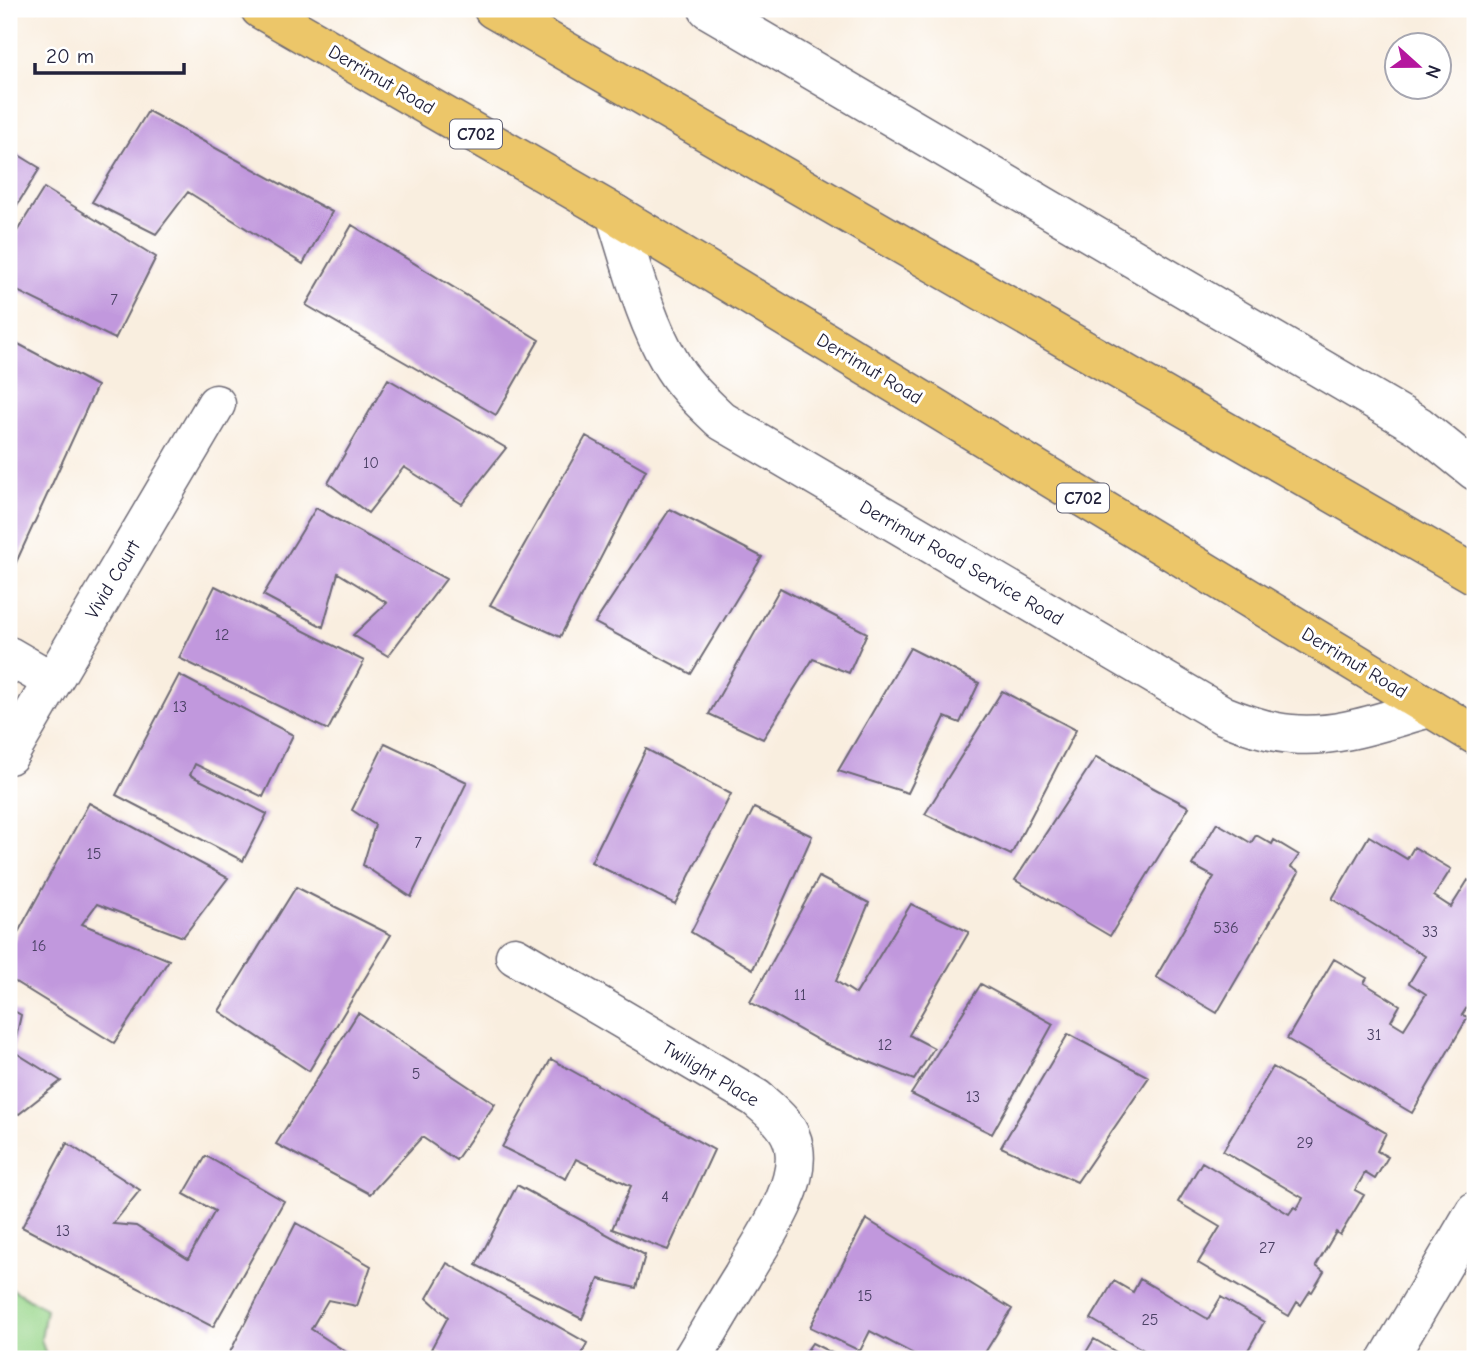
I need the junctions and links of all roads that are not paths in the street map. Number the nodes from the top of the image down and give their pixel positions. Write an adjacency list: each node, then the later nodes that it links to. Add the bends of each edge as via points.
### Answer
1 (260, 9): 4 (highway, Derrimut Road / C702)
2 (493, 9): 7 (highway)
3 (708, 9): 6 (street, via 1419,426)
4 (615, 214): 10 (highway, Derrimut Road / C702); 10 (street, Derrimut Road Service Road, via 670,362 693,394 722,421 1223,715 1292,735 1322,734)
5 (216, 404): 9 (street, Vivid Court)
6 (1475, 471)
7 (1475, 575)
8 (9, 656): 9 (street)
9 (52, 681): 12 (street, Vivid Court)
10 (1430, 708): 11 (highway, Derrimut Road / C702)
11 (1475, 736)
12 (9, 755)
13 (515, 956): 15 (street, Twilight Place, via 756,1098 789,1132 795,1161 780,1209)
14 (1475, 1211): 16 (street)
15 (692, 1359)
16 (1388, 1359)

